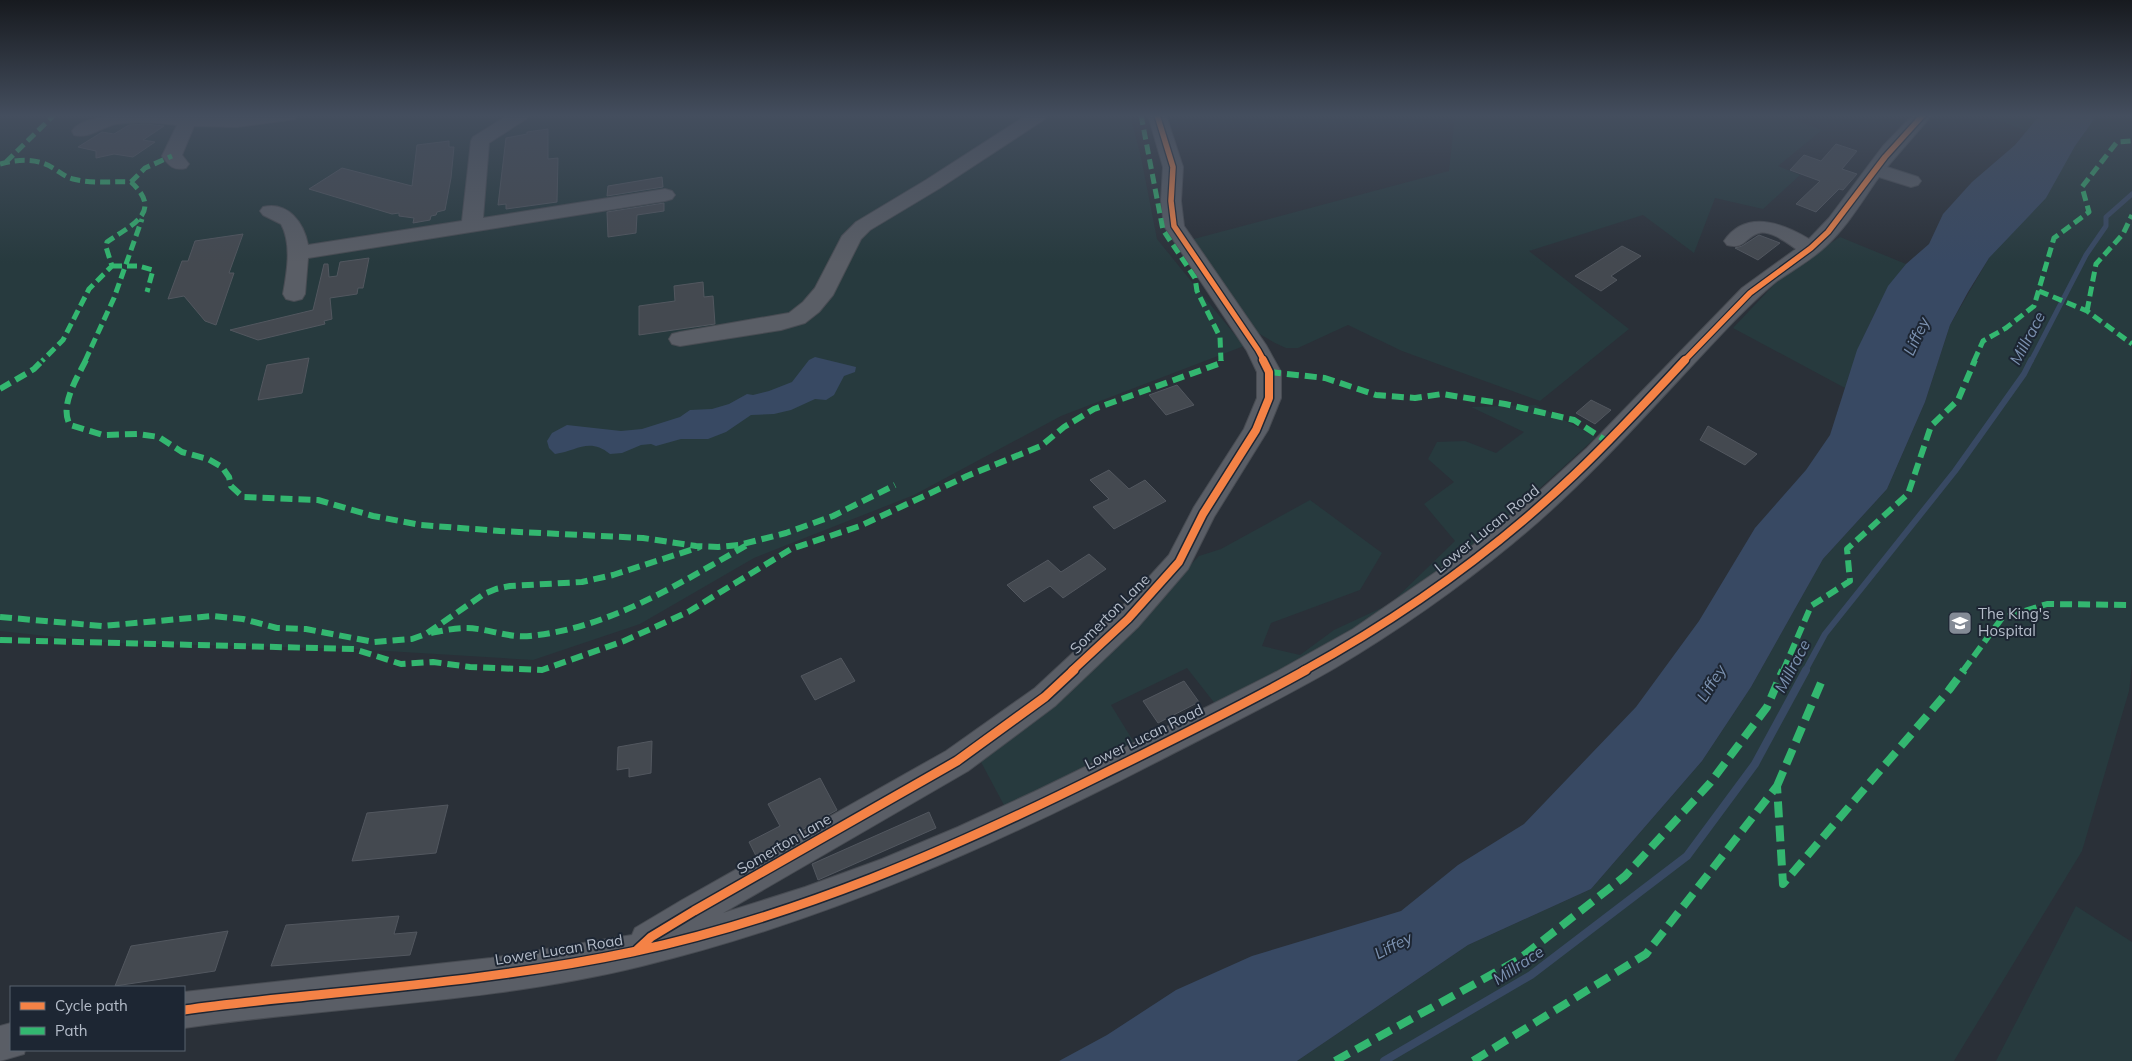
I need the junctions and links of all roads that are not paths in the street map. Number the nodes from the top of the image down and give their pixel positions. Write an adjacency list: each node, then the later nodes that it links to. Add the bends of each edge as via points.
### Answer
1 (478, 165): 9 (street)
2 (963, 165): 14 (street, via 852,236 826,290 812,307 797,318)
3 (1172, 165): 15 (street, Somerton Lane, via 1174,226 1263,361 1269,398 1256,430 1203,514 1179,562 1128,619 1045,697 958,761 694,911 651,937)
4 (1879, 165): 5 (street, Lower Lucan Road)
5 (1875, 169): 6 (street); 11 (street, Lower Lucan Road, via 1836,222)
6 (1911, 181)
7 (664, 195): 9 (street)
8 (270, 211): 12 (street, via 288,221)
9 (472, 224): 12 (street)
10 (1734, 241): 11 (street, via 1753,228 1764,227)
11 (1810, 248): 15 (street, Lower Lucan Road, via 1750,293 1608,442 1513,528 1417,602 1330,657 984,831 874,879 770,917)
12 (298, 253): 13 (street)
13 (294, 294)
14 (680, 339)
15 (636, 951): 16 (street, Lower Lucan Road, via 471,979)
16 (185, 1010)

